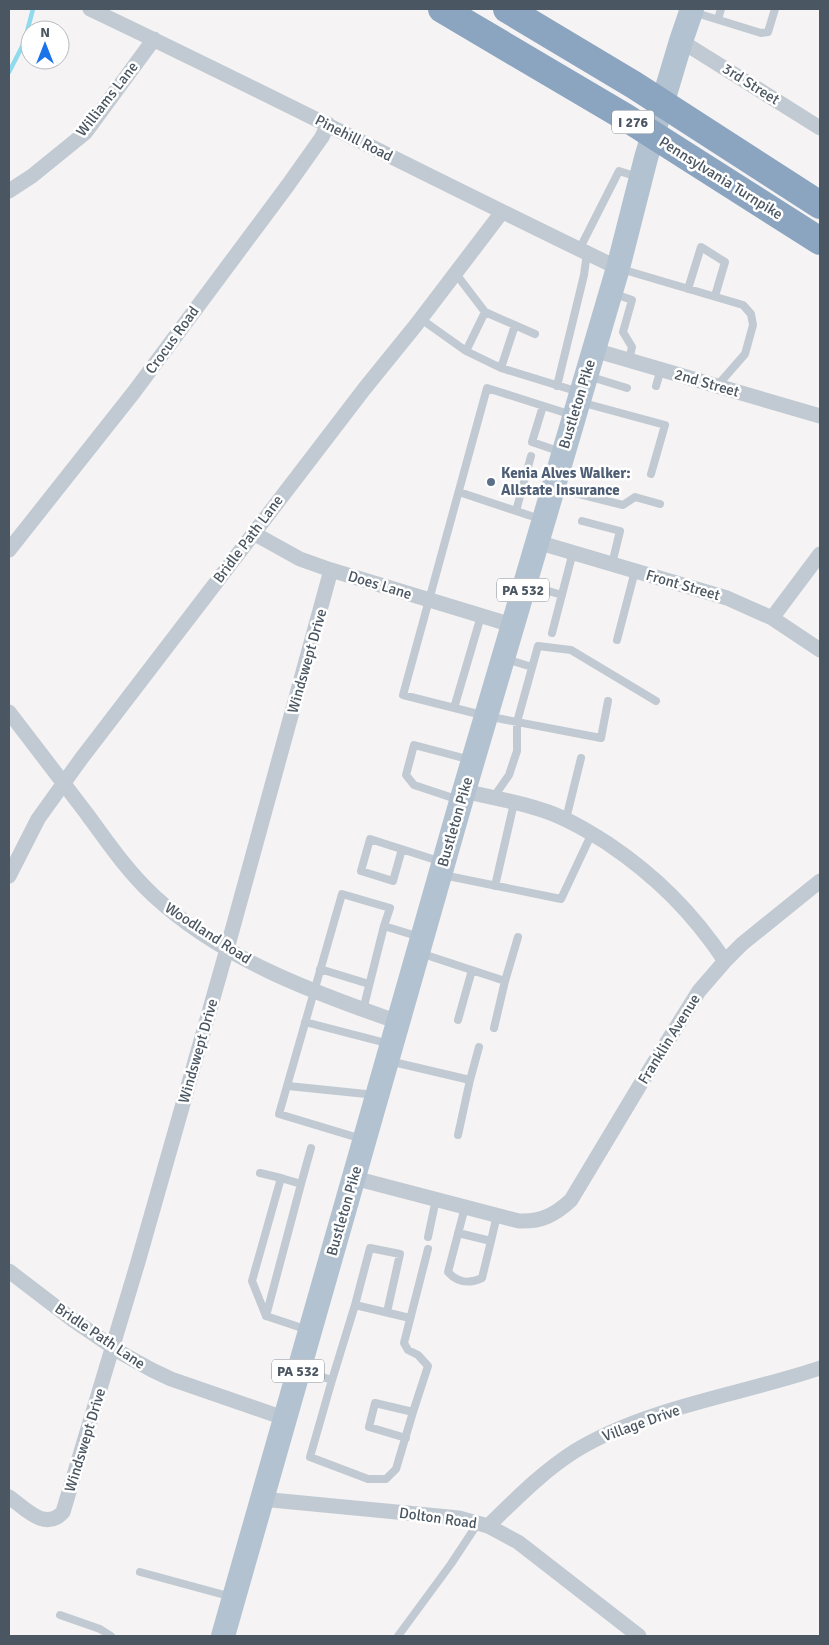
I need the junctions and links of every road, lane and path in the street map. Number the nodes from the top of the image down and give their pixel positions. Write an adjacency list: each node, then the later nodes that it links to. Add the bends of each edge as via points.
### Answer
1 (90, 9): 8 (street, Pinehill Road)
2 (442, 9): 16 (highway, Pennsylvania Turnpike / I 276, via 625,117)
3 (507, 9): 14 (highway, Pennsylvania Turnpike / I 276, via 634,85)
4 (721, 9): 7 (lane)
5 (775, 9): 7 (lane, via 766,34)
6 (692, 10): 7 (lane); 9 (main road, Bustleton Pike / PA 532)
7 (718, 19)
8 (154, 39): 10 (street, Pinehill Road); 13 (street, Williams Lane, via 84,133)
9 (681, 41): 11 (street, 3rd Street); 12 (main road, Bustleton Pike / PA 532)
10 (328, 124): 15 (street, Pinehill Road); 49 (street, Crocus Road, via 288,185 134,392)
11 (820, 128)
12 (643, 168): 17 (lane, via 619,171); 18 (main road, Bustleton Pike / PA 532)
13 (9, 191)
14 (820, 205)
15 (502, 212): 17 (street, Pinehill Road); 19 (street, Bridle Path Lane)
16 (820, 241)
17 (583, 251): 18 (street, Pinehill Road); 32 (lane, via 584,274)
18 (618, 268): 20 (lane); 24 (main road, Bustleton Pike / PA 532, via 611,292)
19 (456, 274): 22 (lane); 23 (street, Bridle Path Lane)
20 (688, 289): 21 (lane); 21 (lane, via 701,247 725,262)
21 (715, 296): 34 (lane, via 743,304 751,314 753,325 745,354)
22 (485, 312): 25 (lane); 28 (lane)
23 (421, 319): 28 (lane); 48 (street, Bridle Path Lane)
24 (614, 321): 27 (main road, Bustleton Pike / PA 532); 29 (lane, via 632,346)
25 (516, 325): 26 (lane); 30 (lane)
26 (536, 334)
27 (594, 350): 29 (street, 2nd Street); 36 (main road, Bustleton Pike / PA 532)
28 (466, 351): 30 (lane)
29 (628, 360): 31 (street, 2nd Street)
30 (501, 368): 32 (lane)
31 (661, 369): 33 (lane); 34 (street, 2nd Street)
32 (558, 386): 36 (lane)
33 (656, 386)
34 (717, 386): 38 (street, 2nd Street)
35 (627, 388): 36 (lane)
36 (580, 396): 37 (lane); 39 (main road, Bustleton Pike / PA 532); 41 (lane, via 665,425)
37 (543, 406): 39 (lane, via 532,442); 43 (lane, via 488,388)
38 (820, 416)
39 (563, 452): 42 (main road, Bustleton Pike / PA 532)
40 (531, 456): 45 (lane)
41 (651, 474)
42 (553, 487): 44 (lane, via 622,505 635,497); 47 (main road, Bustleton Pike / PA 532)
43 (460, 492): 45 (lane); 57 (lane)
44 (660, 504)
45 (516, 511): 47 (lane)
46 (582, 521): 52 (lane, via 620,530)
47 (540, 531): 50 (street, Front Street); 55 (main road, Bustleton Pike / PA 532)
48 (253, 533): 53 (street, Does Lane, via 300,559); 74 (street, Bridle Path Lane)
49 (9, 550)
50 (573, 552): 52 (street, Front Street); 56 (lane)
51 (820, 554): 59 (street)
52 (612, 564): 54 (street, Front Street)
53 (331, 570): 57 (street, Does Lane); 88 (street, Windswept Drive)
54 (634, 571): 59 (street, Front Street, via 727,598); 62 (lane)
55 (524, 584): 56 (lane); 60 (main road, Bustleton Pike / PA 532)
56 (562, 595): 61 (lane)
57 (430, 600): 58 (street, Does Lane); 68 (lane, via 403,695)
58 (481, 616): 60 (street, Does Lane); 68 (lane)
59 (772, 618): 63 (street, Front Street)
60 (512, 625): 64 (main road, Bustleton Pike / PA 532)
61 (552, 633)
62 (617, 640)
63 (820, 650)
64 (503, 658): 65 (lane); 70 (main road, Bustleton Pike / PA 532)
65 (532, 667): 67 (lane, via 538,646 572,650); 71 (lane)
66 (608, 701): 71 (lane, via 600,738)
67 (656, 701)
68 (454, 708): 70 (lane)
69 (9, 712): 74 (street, Woodland Road)
70 (486, 716): 71 (lane); 73 (main road, Bustleton Pike / PA 532)
71 (517, 722): 76 (lane, via 517,751 510,775)
72 (581, 758): 78 (lane)
73 (473, 761): 75 (main road, Bustleton Pike / PA 532); 75 (lane, via 414,745 406,775 414,785)
74 (64, 783): 82 (street, Bridle Path Lane, via 38,819); 88 (street, Woodland Road, via 143,886 186,922)
75 (463, 796): 76 (street); 81 (main road, Bustleton Pike / PA 532)
76 (493, 798): 77 (street)
77 (514, 803): 78 (street); 84 (lane)
78 (566, 819): 79 (street)
79 (592, 833): 84 (lane, via 561,899); 89 (street, via 641,867 677,900)
80 (402, 849): 80 (lane, via 370,839 361,871 393,880); 81 (lane)
81 (442, 868): 84 (lane); 87 (main road, Bustleton Pike / PA 532)
82 (9, 876)
83 (820, 881): 89 (street, Franklin Avenue)
84 (495, 886)
85 (384, 926): 87 (lane); 90 (lane, via 390,908 342,894); 93 (lane)
86 (518, 937): 92 (lane)
87 (420, 945): 91 (lane); 98 (main road, Bustleton Pike / PA 532)
88 (227, 949): 94 (street, Woodland Road); 125 (street, Windswept Drive)
89 (725, 961): 114 (street, Franklin Avenue, via 686,1010 571,1200 546,1218 519,1221)
90 (320, 968): 93 (lane); 94 (lane)
91 (472, 970): 92 (lane); 96 (lane)
92 (505, 981): 99 (lane)
93 (370, 984): 95 (lane)
94 (314, 992): 95 (street, Woodland Road); 97 (lane)
95 (363, 1010): 98 (street, Woodland Road)
96 (458, 1020)
97 (305, 1022): 101 (lane); 103 (lane)
98 (398, 1022): 101 (main road, Bustleton Pike / PA 532)
99 (494, 1028)
100 (479, 1047): 102 (lane)
101 (389, 1053): 102 (lane); 104 (main road, Bustleton Pike / PA 532)
102 (470, 1080): 105 (lane)
103 (288, 1086): 104 (lane); 106 (lane, via 279,1114)
104 (378, 1095): 106 (main road, Bustleton Pike / PA 532)
105 (458, 1135)
106 (364, 1140): 110 (main road, Bustleton Pike / PA 532)
107 (311, 1148): 111 (lane)
108 (260, 1173): 109 (lane)
109 (281, 1178): 111 (lane); 122 (lane, via 252,1281)
110 (354, 1178): 112 (street, Franklin Avenue); 124 (main road, Bustleton Pike / PA 532)
111 (301, 1184): 122 (lane)
112 (436, 1199): 113 (street, Franklin Avenue); 116 (lane)
113 (465, 1207): 114 (street, Franklin Avenue); 115 (lane)
114 (497, 1215): 117 (lane)
115 (458, 1233): 117 (lane); 117 (lane, via 448,1272 454,1279 472,1283 482,1278)
116 (428, 1237)
117 (491, 1240)
118 (428, 1249): 123 (lane)
119 (9, 1271): 125 (street, Bridle Path Lane)
120 (355, 1305): 121 (lane); 121 (lane, via 370,1248 400,1254); 128 (lane)
121 (387, 1312): 123 (lane)
122 (266, 1316): 124 (lane)
123 (410, 1318): 129 (lane, via 404,1343 428,1366)
124 (310, 1330): 127 (main road, Bustleton Pike / PA 532)
125 (112, 1346): 130 (street, Bridle Path Lane, via 171,1379); 132 (street, Windswept Drive, via 63,1512 58,1518 41,1520)
126 (820, 1368): 134 (street, Village Drive, via 616,1430 556,1464)
127 (298, 1370): 128 (lane); 130 (main road, Bustleton Pike / PA 532)
128 (332, 1380): 131 (lane, via 310,1457 368,1479 386,1479 396,1469)
129 (413, 1412): 131 (lane); 131 (lane, via 375,1403 369,1427)
130 (284, 1418): 133 (main road, Bustleton Pike / PA 532)
131 (406, 1438)
132 (9, 1497)
133 (261, 1499): 134 (street, Dolton Road, via 459,1518); 136 (main road, Bustleton Pike / PA 532)
134 (483, 1524): 140 (lane); 141 (street, Dolton Road, via 518,1542)
135 (140, 1572): 136 (lane)
136 (234, 1597): 139 (main road, Bustleton Pike / PA 532)
137 (60, 1615): 138 (lane)
138 (111, 1636)
139 (223, 1636)
140 (398, 1636)
141 (639, 1636)

